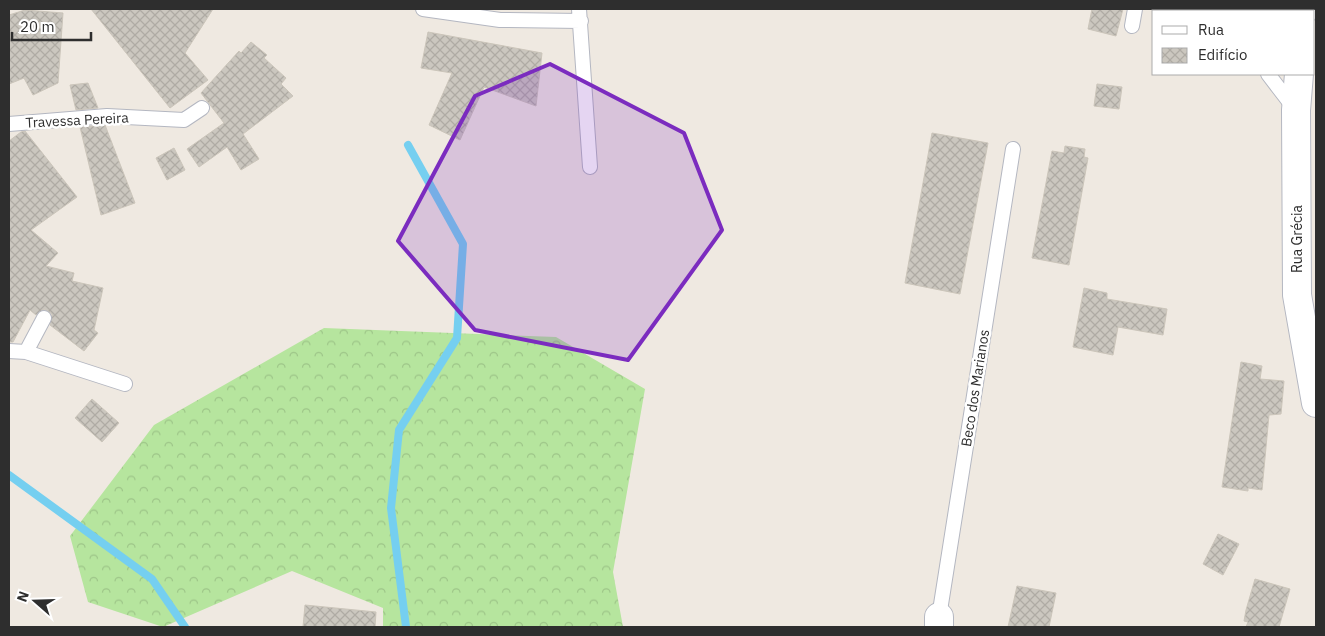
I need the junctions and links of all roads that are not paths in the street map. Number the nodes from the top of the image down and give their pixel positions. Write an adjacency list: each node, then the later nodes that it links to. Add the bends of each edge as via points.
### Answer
1 (424, 9): 3 (lane, via 500,20)
2 (1135, 9): 4 (lane)
3 (580, 15): 11 (lane)
4 (1132, 26)
5 (1269, 75): 8 (lane)
6 (1299, 75): 8 (street, Rua Grécia)
7 (202, 108): 9 (lane, Travessa Pereira, via 184,120 107,116)
8 (1296, 110): 16 (street, Rua Grécia, via 1297,295)
9 (9, 124)
10 (1013, 149): 17 (lane, Beco dos Marianos)
11 (590, 167)
12 (44, 318): 14 (lane)
13 (9, 351): 14 (lane)
14 (26, 352): 15 (lane)
15 (125, 384)
16 (1316, 403)
17 (939, 622)

